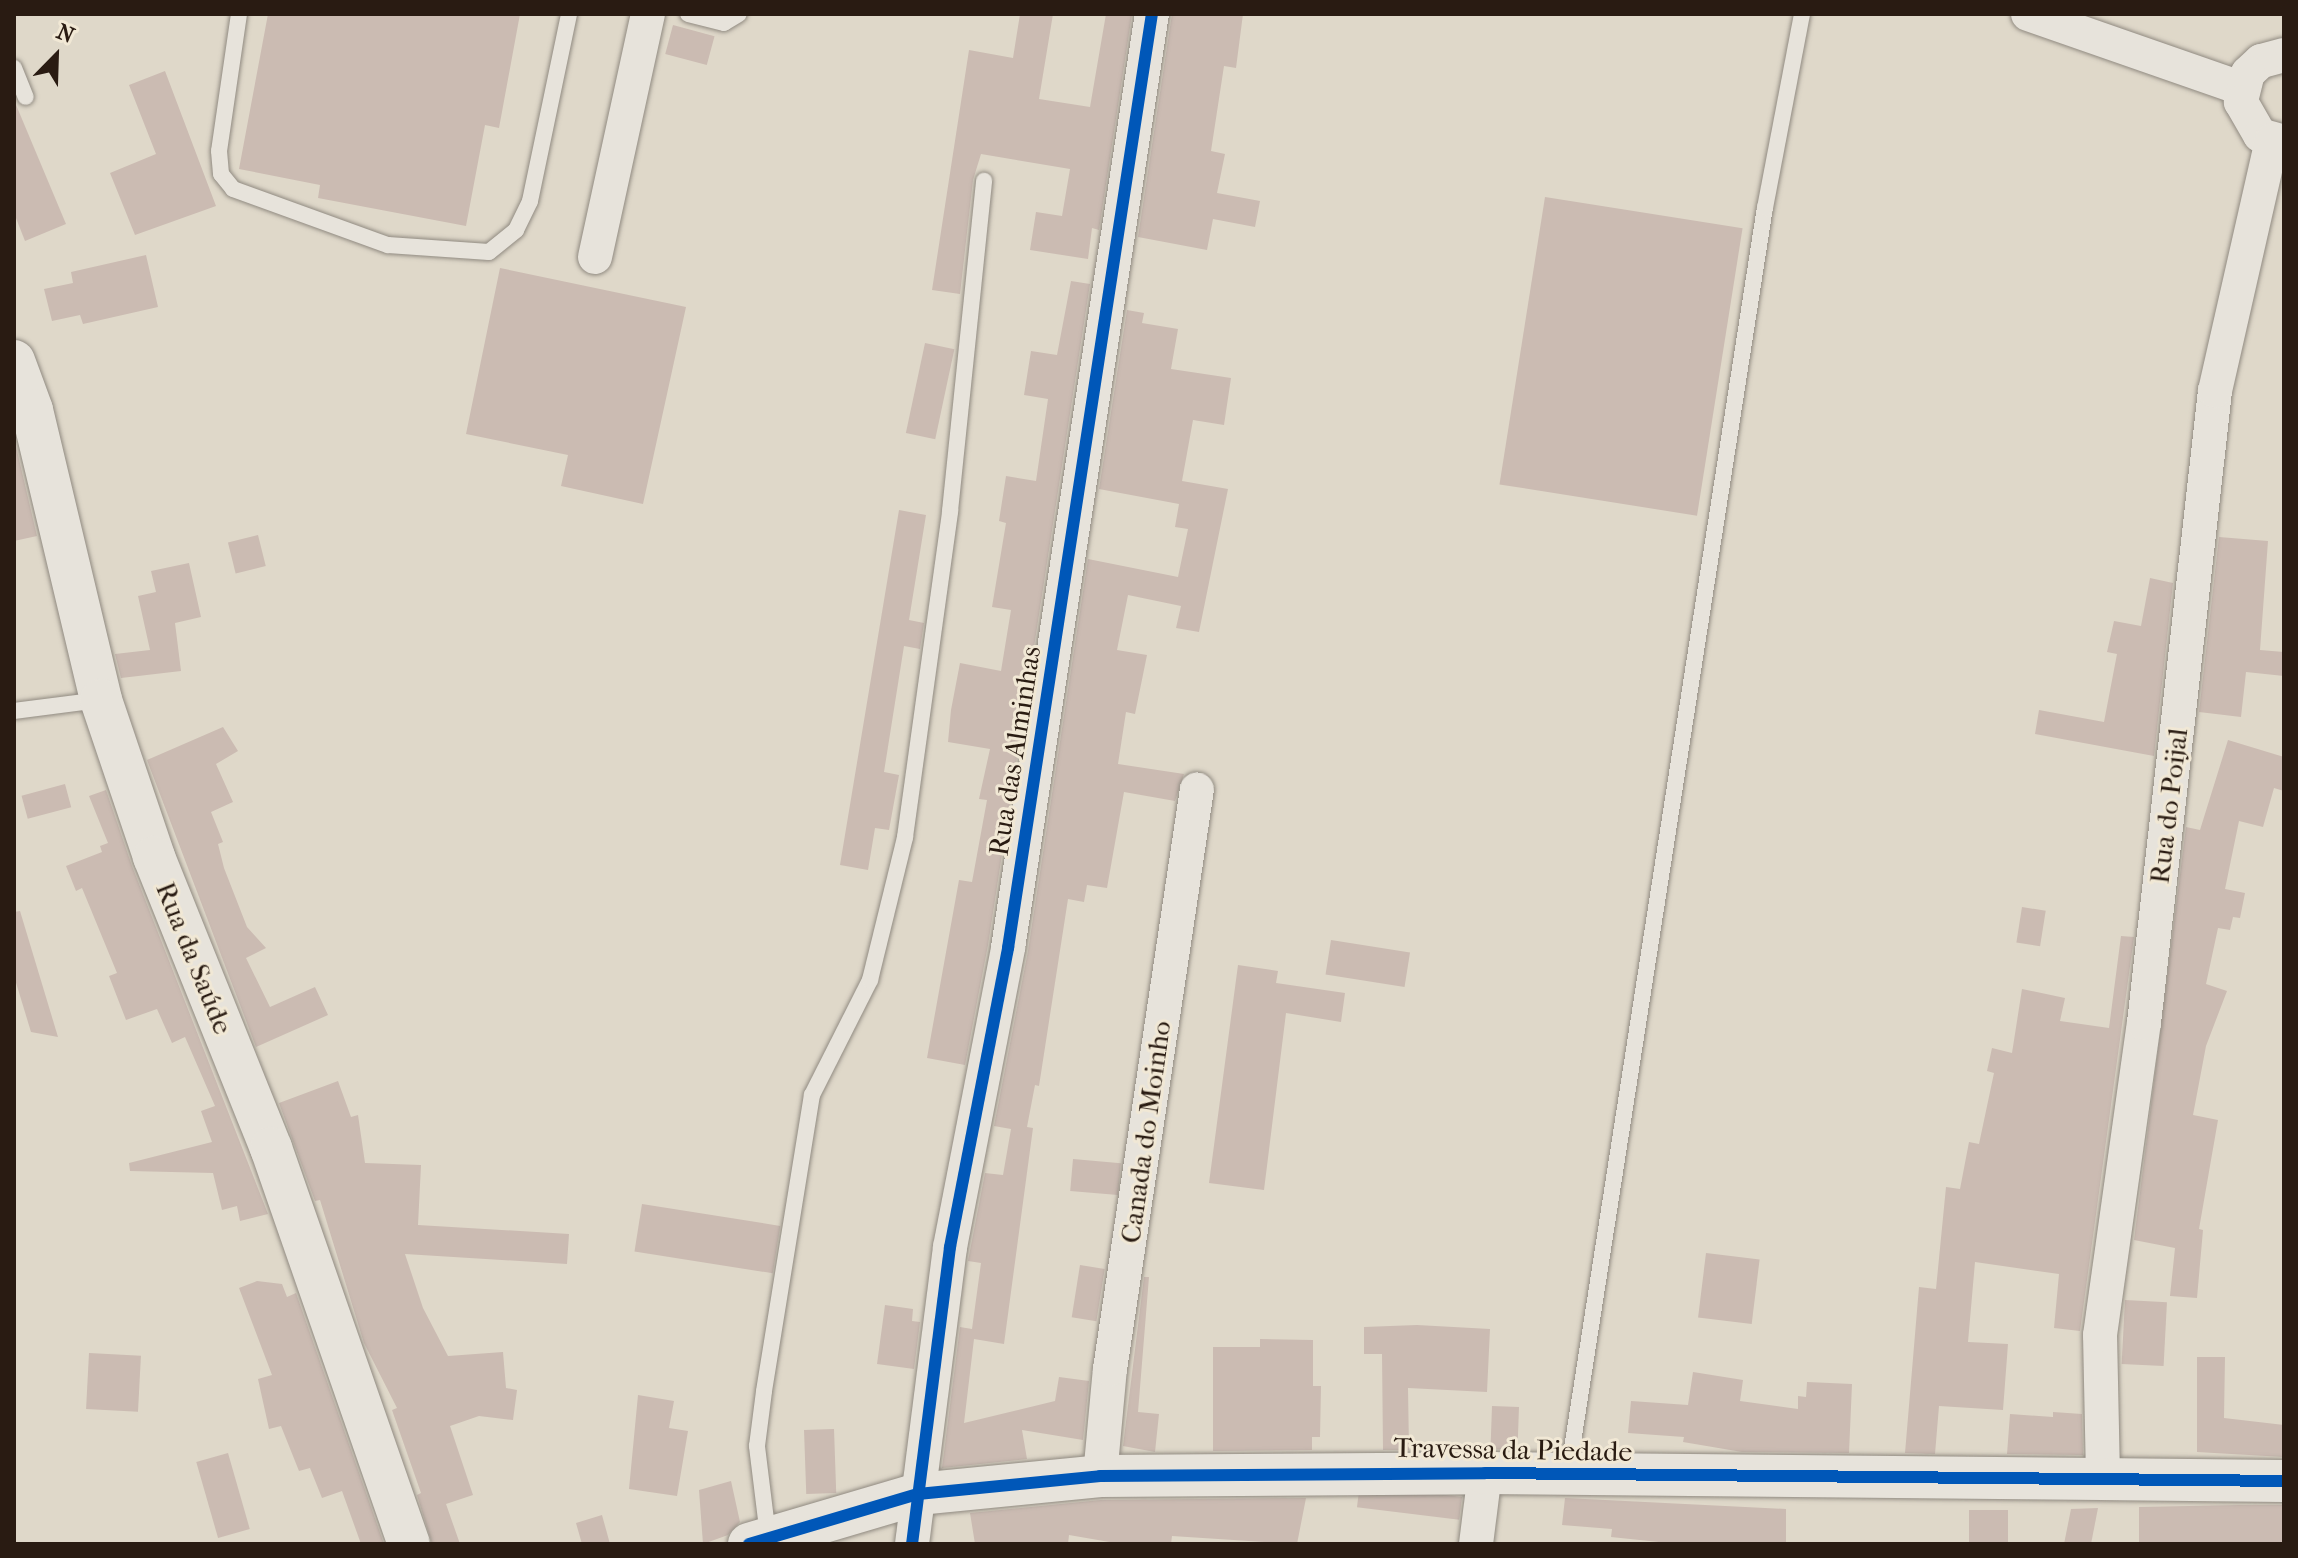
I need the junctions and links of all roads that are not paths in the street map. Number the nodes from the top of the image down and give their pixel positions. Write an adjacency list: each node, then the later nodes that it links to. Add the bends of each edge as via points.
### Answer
1 (239, 14): 2 (lane, via 219,151 221,174 233,189 388,245 489,252 516,230 530,201)
2 (569, 14)
3 (648, 14): 15 (street)
4 (688, 14): 5 (lane, via 724,23)
5 (739, 14)
6 (1152, 14): 25 (street, Rua das Alminhas, via 1010,932 950,1247)
7 (1802, 14): 21 (lane, via 1765,208)
8 (2028, 14): 11 (street)
9 (2284, 55): 11 (street, via 2261,61)
10 (14, 68): 12 (lane)
11 (2241, 88): 13 (street, via 2250,126)
12 (26, 97)
13 (2278, 141): 23 (street, Rua do Poijal, via 2215,391 2144,1023 2100,1335)
14 (984, 181): 26 (lane, via 947,542 905,837 870,980 812,1095 757,1446)
15 (595, 257)
16 (14, 361): 17 (street, Rua da Saúde, via 32,410)
17 (101, 700): 18 (lane); 27 (street, Rua da Saúde, via 154,857 271,1148)
18 (14, 711)
19 (1197, 789): 22 (street, Canada do Moinho, via 1110,1369)
20 (1485, 1473): 21 (street, Travessa da Piedade); 22 (street, Travessa da Piedade); 29 (street)
21 (1568, 1475): 23 (street, Travessa da Piedade)
22 (1100, 1476): 25 (street, Travessa da Piedade)
23 (2103, 1477): 24 (street, Travessa da Piedade)
24 (2284, 1481)
25 (918, 1494): 26 (street, Travessa da Piedade); 28 (street, Rua das Alminhas)
26 (759, 1541)
27 (409, 1544)
28 (912, 1544)
29 (1476, 1544)

